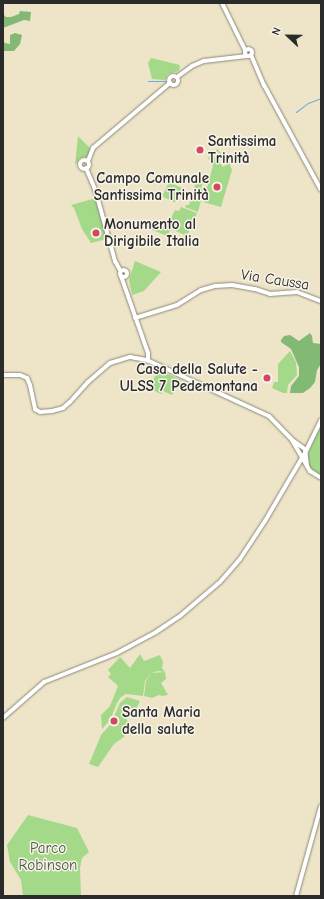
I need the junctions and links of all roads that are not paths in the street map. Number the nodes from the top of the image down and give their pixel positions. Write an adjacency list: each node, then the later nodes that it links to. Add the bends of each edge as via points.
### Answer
1 (222, 3): 2 (street)
2 (247, 53): 3 (street, via 239,57 204,61 192,66); 7 (street)
3 (177, 78): 4 (street, via 175,84); 4 (street, via 175,75 170,76)
4 (170, 83): 5 (street, via 93,148)
5 (88, 161): 6 (street, via 89,165); 6 (street, via 80,162 81,167)
6 (86, 168): 8 (street)
7 (321, 190)
8 (123, 270): 9 (street); 9 (street)
9 (123, 283): 11 (street)
10 (321, 301): 11 (street, Via Caussa, via 297,292 270,294 255,289 215,286 202,290 177,305)
11 (136, 318): 12 (street)
12 (149, 360): 13 (street, via 130,357 110,363 64,408 52,411 40,412 35,409 27,378 20,375); 16 (street, via 265,414)
13 (3, 375)
14 (321, 420): 15 (street)
15 (313, 437): 17 (street); 18 (street)
16 (292, 440): 17 (street); 19 (street)
17 (300, 444): 19 (street); 20 (street)
18 (310, 445): 20 (street); 21 (street)
19 (298, 451): 20 (street); 21 (street)
20 (306, 453): 21 (street)
21 (304, 459): 22 (street, via 310,471); 23 (street, via 240,559 208,593 180,616 137,643 44,682)
22 (321, 478)
23 (3, 718)
24 (321, 807): 25 (street)
25 (296, 896)

